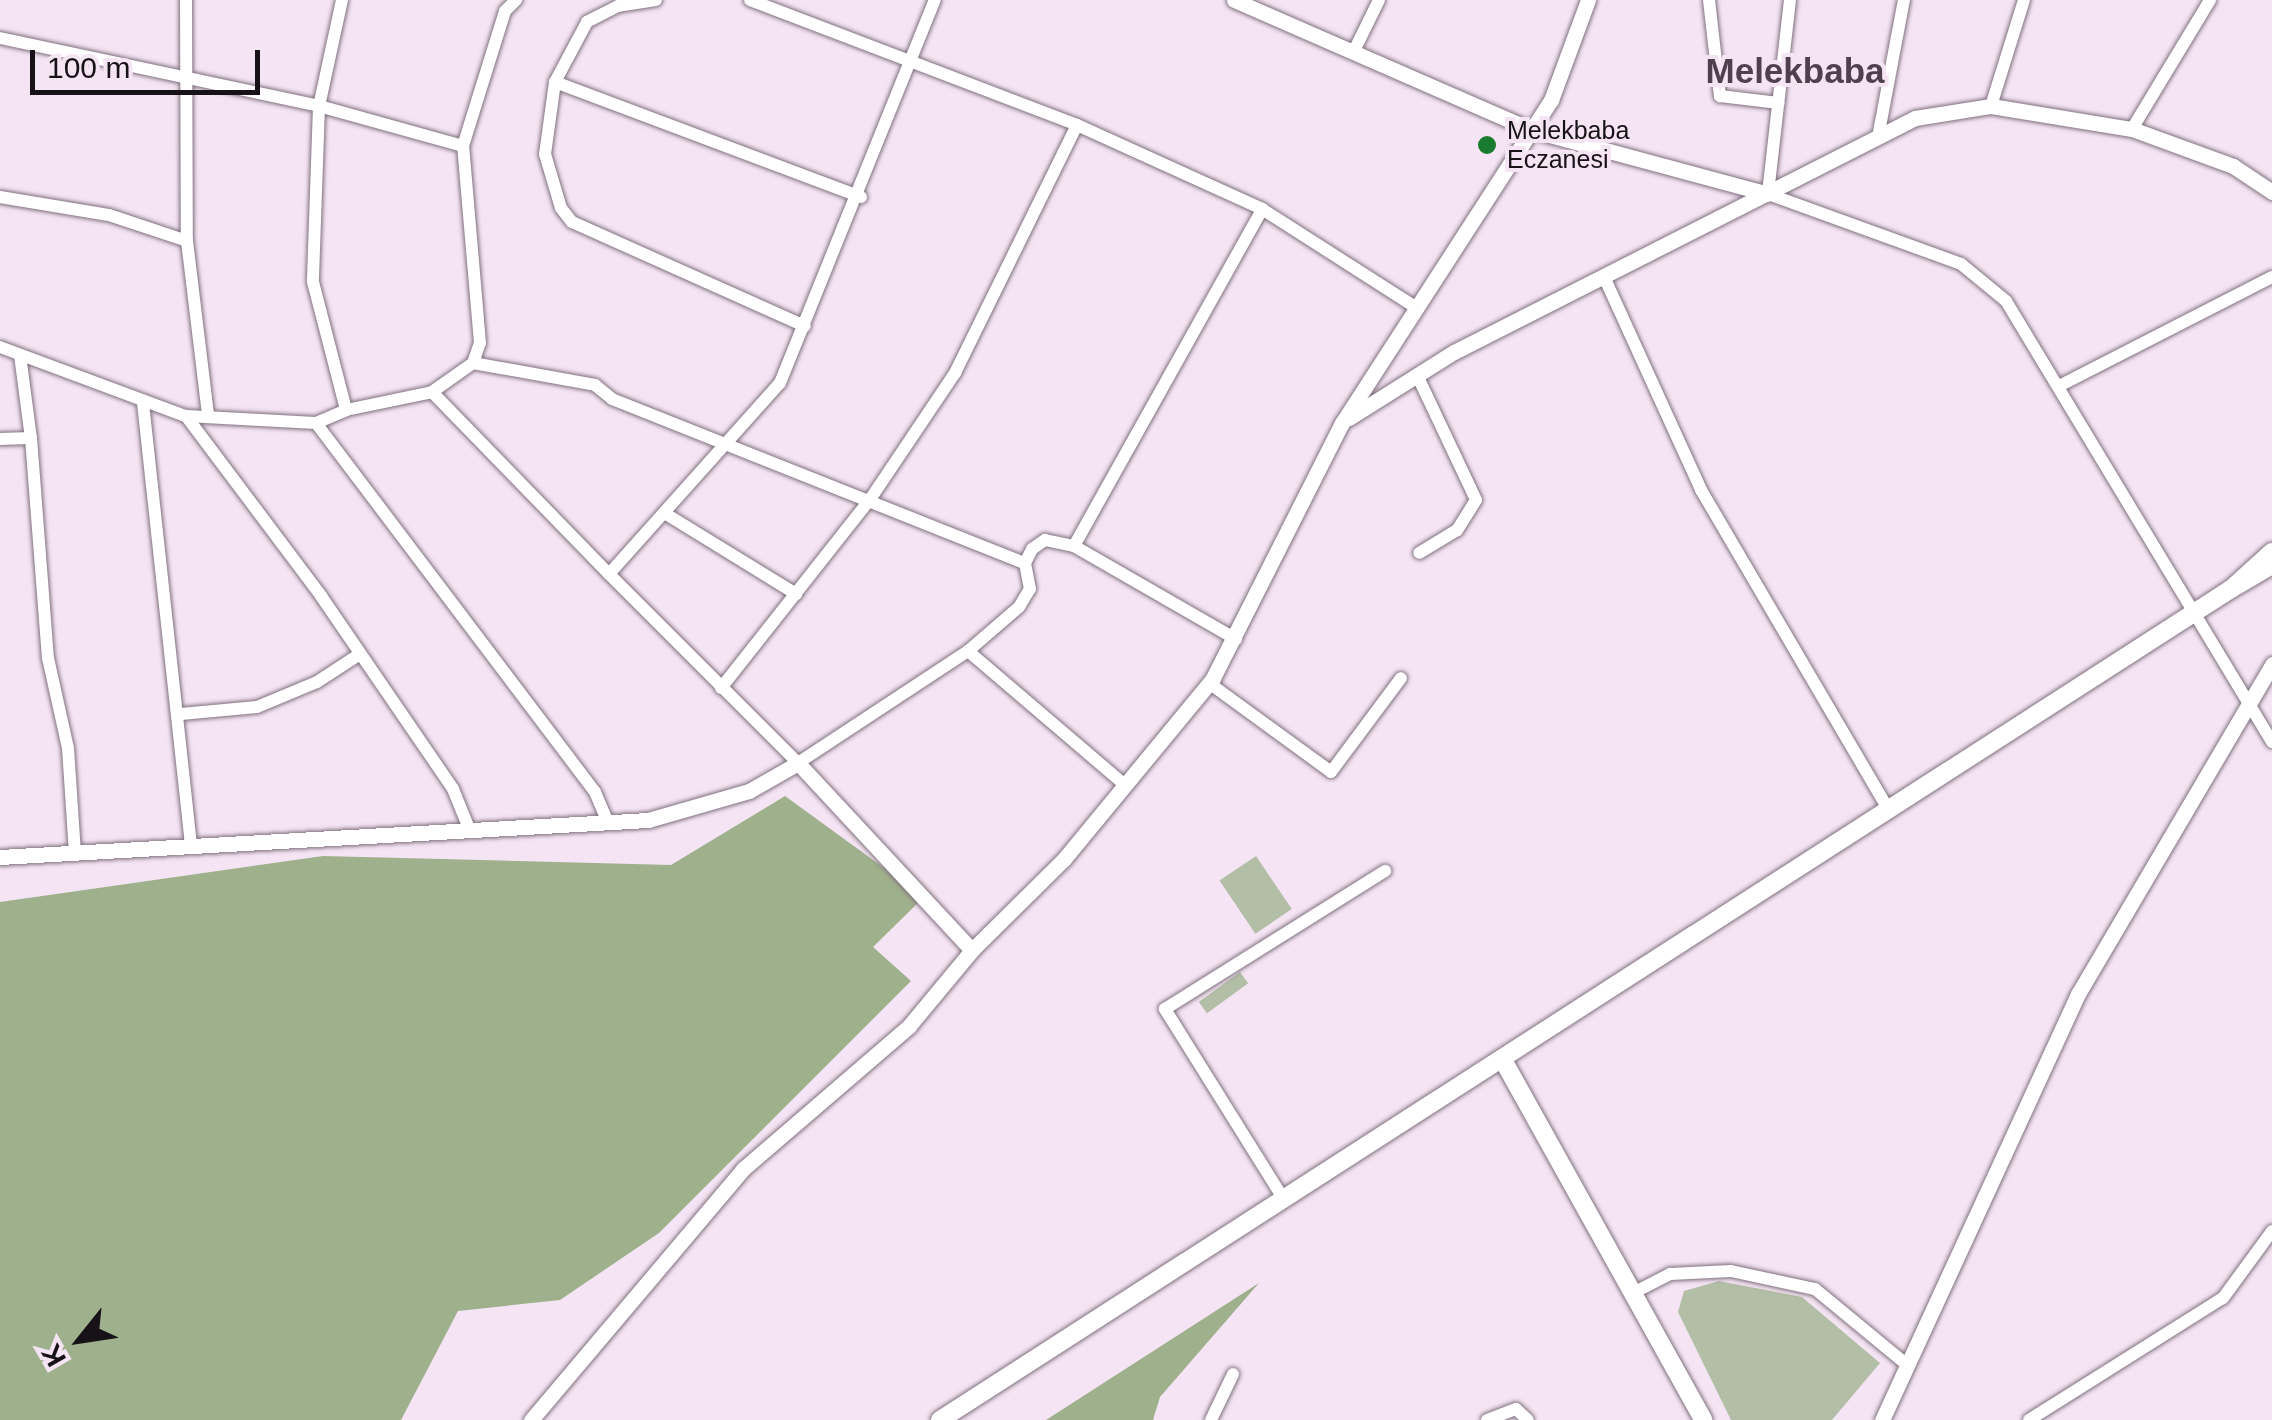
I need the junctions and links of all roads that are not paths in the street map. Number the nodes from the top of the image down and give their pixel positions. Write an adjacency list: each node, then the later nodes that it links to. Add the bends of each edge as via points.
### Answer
1 (186, 0): 20 (street)
2 (342, 0): 23 (street)
3 (516, 0): 16 (street)
4 (656, 0): 21 (street, via 618,6 587,22)
5 (750, 0): 19 (street)
6 (934, 0): 19 (street)
7 (1234, 0): 15 (street)
8 (1379, 0): 18 (street)
9 (1588, 0): 27 (street, via 1551,100)
10 (1710, 0): 22 (street, via 1720,96)
11 (1790, 0): 22 (street)
12 (1904, 0): 28 (street)
13 (2024, 0): 24 (street)
14 (2210, 0): 26 (street)
15 (1261, 5): 18 (street)
16 (506, 6): 29 (street)
17 (0, 38): 20 (street)
18 (1353, 52): 27 (street)
19 (907, 57): 25 (street); 32 (street)
20 (182, 76): 23 (street); 35 (street)
21 (556, 82): 32 (street); 39 (street, via 545,154 561,208 572,222)
22 (1779, 103): 31 (street)
23 (319, 106): 29 (street); 47 (street, via 313,282)
24 (1990, 106): 26 (street); 28 (street, via 1956,108)
25 (1077, 125): 34 (street); 55 (street, via 955,373)
26 (2132, 129): 30 (street, via 2233,166)
27 (1532, 130): 31 (street); 38 (street)
28 (1879, 132): 31 (street)
29 (463, 146): 42 (street, via 480,343)
30 (2272, 192)
31 (1768, 194): 37 (street); 44 (street, via 1961,264 2006,301)
32 (861, 196): 39 (street)
33 (0, 197): 35 (street, via 109,215)
34 (1262, 209): 38 (street); 57 (street)
35 (187, 241): 48 (street)
36 (2272, 278): 44 (street)
37 (1606, 279): 43 (street); 78 (street, via 1700,490)
38 (1417, 308): 50 (street)
39 (805, 326): 54 (street, via 780,383)
40 (0, 347): 41 (street)
41 (20, 355): 46 (street); 52 (street)
42 (473, 363): 45 (street); 54 (street, via 595,385)
43 (1417, 376): 50 (street); 58 (street, via 1476,500 1457,530)
44 (2060, 386): 65 (street)
45 (432, 392): 47 (street); 62 (street)
46 (143, 403): 49 (street); 74 (street)
47 (346, 410): 51 (street)
48 (208, 415): 49 (street); 51 (street)
49 (186, 416): 68 (street)
50 (1342, 422): 66 (street)
51 (316, 423): 79 (street, via 595,792)
52 (30, 438): 53 (street); 82 (street, via 48,658 68,748)
53 (0, 439)
54 (723, 442): 55 (street); 56 (street)
55 (871, 498): 60 (street); 64 (street)
56 (666, 514): 62 (street); 64 (street)
57 (1074, 546): 60 (street, via 1044,540); 66 (street)
58 (1419, 552)
59 (2272, 552): 63 (main road)
60 (1025, 564): 67 (street, via 1030,589 1019,607)
61 (2272, 565): 63 (main road)
62 (609, 574): 72 (street)
63 (2230, 589): 65 (main road)
64 (796, 594): 72 (street)
65 (2196, 612): 73 (street); 78 (main road)
66 (1236, 639): 71 (street)
67 (968, 651): 76 (street); 77 (street)
68 (360, 654): 74 (street, via 317,682 256,707); 80 (street, via 454,788)
69 (2272, 664): 73 (street)
70 (1401, 678): 71 (street, via 1331,772)
71 (1209, 683): 77 (street)
72 (722, 688): 76 (street)
73 (2250, 699): 75 (street); 90 (street, via 2078,994)
74 (181, 714): 81 (street)
75 (2272, 742)
76 (798, 763): 79 (street, via 706,807); 85 (street)
77 (1126, 784): 85 (street, via 1064,859)
78 (1890, 812): 86 (main road)
79 (608, 822): 80 (street)
80 (468, 826): 81 (street)
81 (191, 844): 82 (street)
82 (75, 854): 83 (street)
83 (0, 857)
84 (1385, 872): 87 (street, via 1165,1010)
85 (972, 950): 92 (street, via 909,1026 743,1169)
86 (1503, 1060): 87 (main road); 89 (main road)
87 (1282, 1198): 93 (main road)
88 (2272, 1231): 99 (street, via 2224,1298)
89 (1632, 1293): 90 (street, via 1670,1274 1731,1271 1815,1288); 97 (main road)
90 (1906, 1364): 98 (street)
91 (1233, 1374): 94 (street)
92 (531, 1420)
93 (940, 1420)
94 (1210, 1420)
95 (1487, 1420): 96 (street, via 1516,1409)
96 (1528, 1420)
97 (1703, 1420)
98 (1882, 1420)
99 (2028, 1420)

